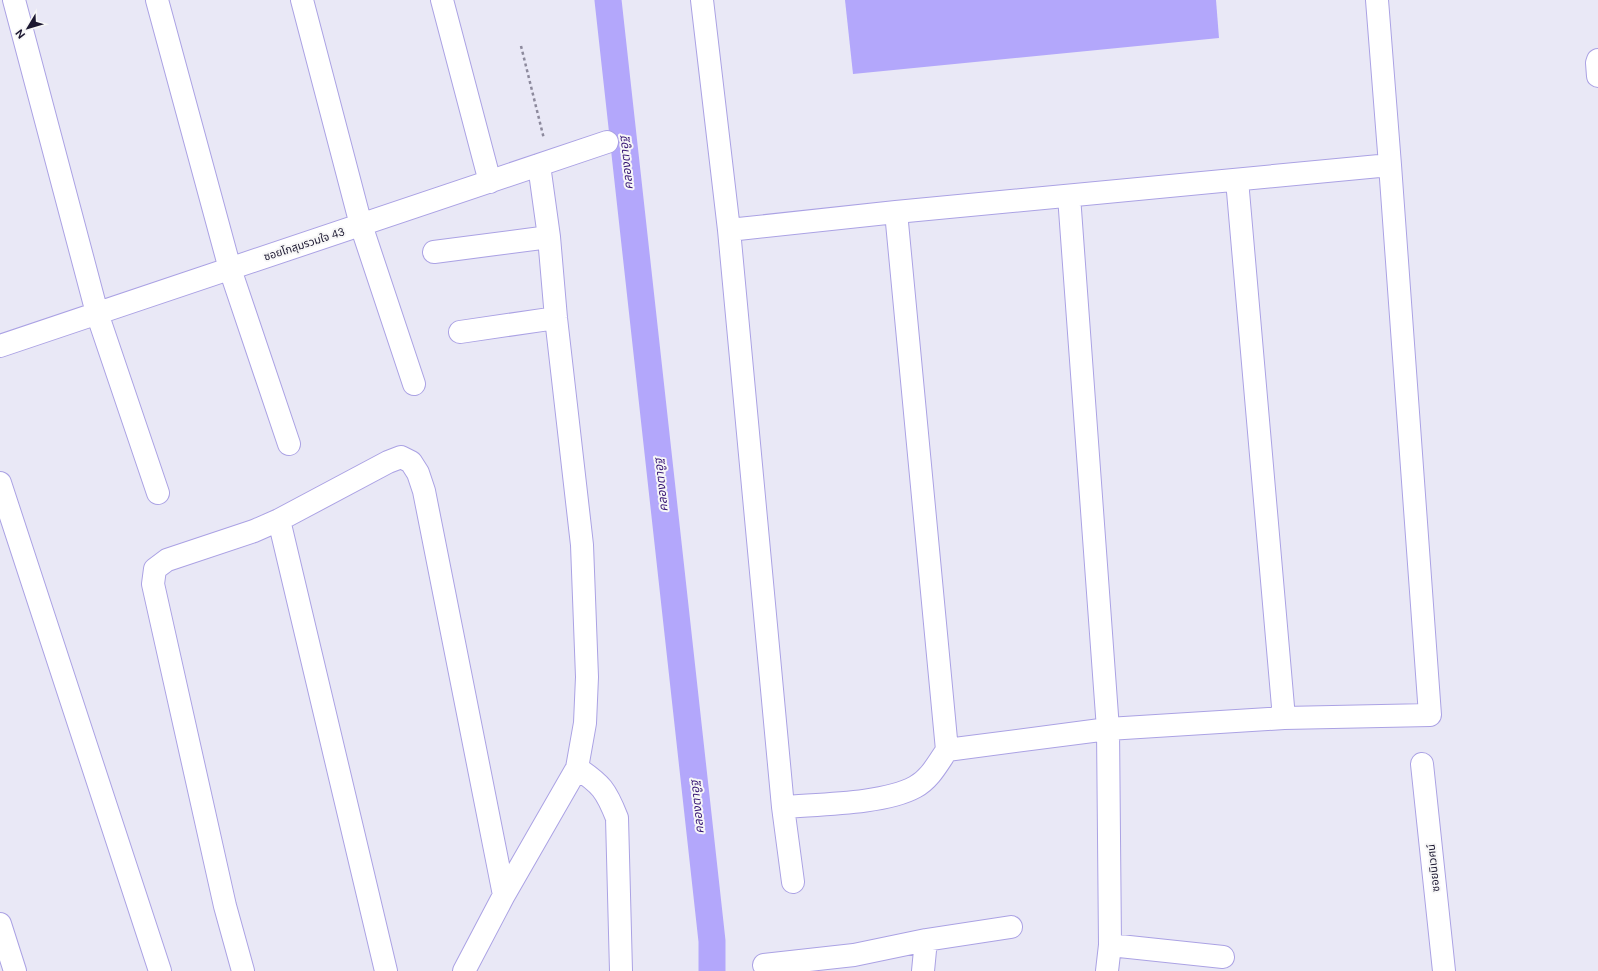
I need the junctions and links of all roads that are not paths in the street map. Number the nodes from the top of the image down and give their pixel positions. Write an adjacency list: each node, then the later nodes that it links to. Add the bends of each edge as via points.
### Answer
1 (14, 0): 21 (street)
2 (158, 0): 20 (street)
3 (302, 0): 16 (street)
4 (442, 0): 13 (street)
5 (702, 0): 17 (street)
6 (1377, 0): 11 (street)
7 (1598, 60): 8 (street)
8 (1598, 76)
9 (608, 142): 10 (street, ซอยโกสุมรวมใจ 43)
10 (545, 164): 13 (street, ซอยโกสุมรวมใจ 43); 18 (street)
11 (1390, 165): 12 (street); 30 (street, via 1430,715)
12 (1237, 180): 14 (street); 30 (street)
13 (490, 182): 16 (street, ซอยโกสุมรวมใจ 43)
14 (1069, 196): 15 (street); 31 (street)
15 (896, 212): 17 (street); 32 (street)
16 (361, 225): 20 (street, ซอยโกสุมรวมใจ 43); 25 (street)
17 (729, 230): 35 (street)
18 (549, 237): 19 (street); 22 (street)
19 (434, 252)
20 (230, 269): 21 (street, ซอยโกสุมรวมใจ 43); 26 (street)
21 (97, 313): 24 (street, ซอยโกสุมรวมใจ 43); 28 (street)
22 (556, 318): 23 (street); 34 (street, via 582,545 587,677 585,723)
23 (460, 332)
24 (0, 346)
25 (414, 384)
26 (290, 444)
27 (0, 483): 46 (street)
28 (158, 493)
29 (279, 520): 37 (street, via 401,457 411,462 418,473 424,491); 47 (street, via 167,560 155,569 153,584 224,906); 48 (street)
30 (1284, 718): 31 (street)
31 (1108, 729): 32 (street); 41 (street)
32 (947, 750): 35 (street, via 931,774 916,787 893,795 866,800)
33 (1422, 764): 53 (street, ซอยนิเวศน์)
34 (577, 768): 37 (street); 50 (street, via 597,782 610,799 617,818)
35 (783, 807): 36 (street)
36 (793, 882)
37 (504, 895): 49 (street)
38 (0, 924): 45 (street)
39 (1011, 927): 40 (street)
40 (926, 940): 43 (street); 51 (street)
41 (1110, 945): 42 (street); 52 (street)
42 (1223, 957)
43 (853, 963): 44 (street)
44 (764, 965)
45 (15, 971)
46 (160, 971)
47 (243, 971)
48 (386, 971)
49 (464, 971)
50 (621, 971)
51 (923, 971)
52 (1108, 971)
53 (1444, 971)

